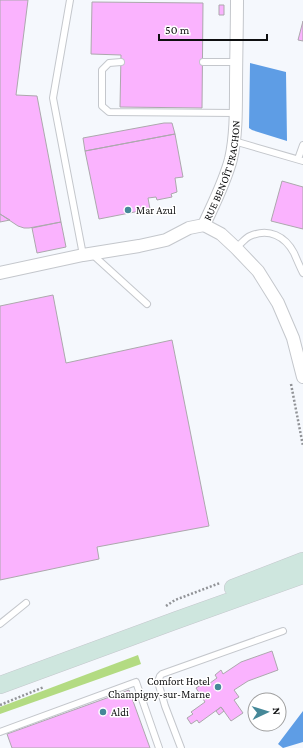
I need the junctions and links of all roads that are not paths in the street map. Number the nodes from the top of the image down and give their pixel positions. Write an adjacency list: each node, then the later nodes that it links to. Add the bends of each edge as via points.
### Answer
1 (70, 0): 12 (lane, via 53,98)
2 (237, 0): 5 (street, RUE BENOÎT FRACHON)
3 (121, 62): 6 (lane, via 109,63 102,70 102,106 109,112)
4 (203, 62): 5 (lane)
5 (236, 62): 6 (street, RUE BENOÎT FRACHON)
6 (236, 113): 7 (street, RUE BENOÎT FRACHON)
7 (234, 141): 9 (lane); 10 (street, RUE BENOÎT FRACHON, via 227,173)
8 (303, 145): 9 (lane)
9 (300, 160)
10 (204, 225): 11 (street, via 221,234); 12 (street, RUE BENOÎT FRACHON, via 189,228 166,240)
11 (236, 248): 14 (lane, via 249,236 271,233 281,237 293,252); 16 (street, via 258,271 278,303 293,338)
12 (87, 255): 13 (street, RUE BENOÎT FRACHON); 15 (lane)
13 (0, 272)
14 (303, 273)
15 (147, 304)
16 (303, 377)
17 (303, 561): 20 (main road)
18 (303, 569): 21 (main road, via 268,582)
19 (303, 575): 20 (main road)
20 (281, 576): 21 (main road); 23 (main road, via 231,588)
21 (228, 602): 23 (main road)
22 (26, 603): 24 (lane)
23 (177, 620): 26 (main road)
24 (0, 624)
25 (283, 631): 29 (lane, via 160,676 158,682 165,706)
26 (0, 685)
27 (0, 732): 28 (lane, via 136,682)
28 (159, 748)
29 (181, 748)

